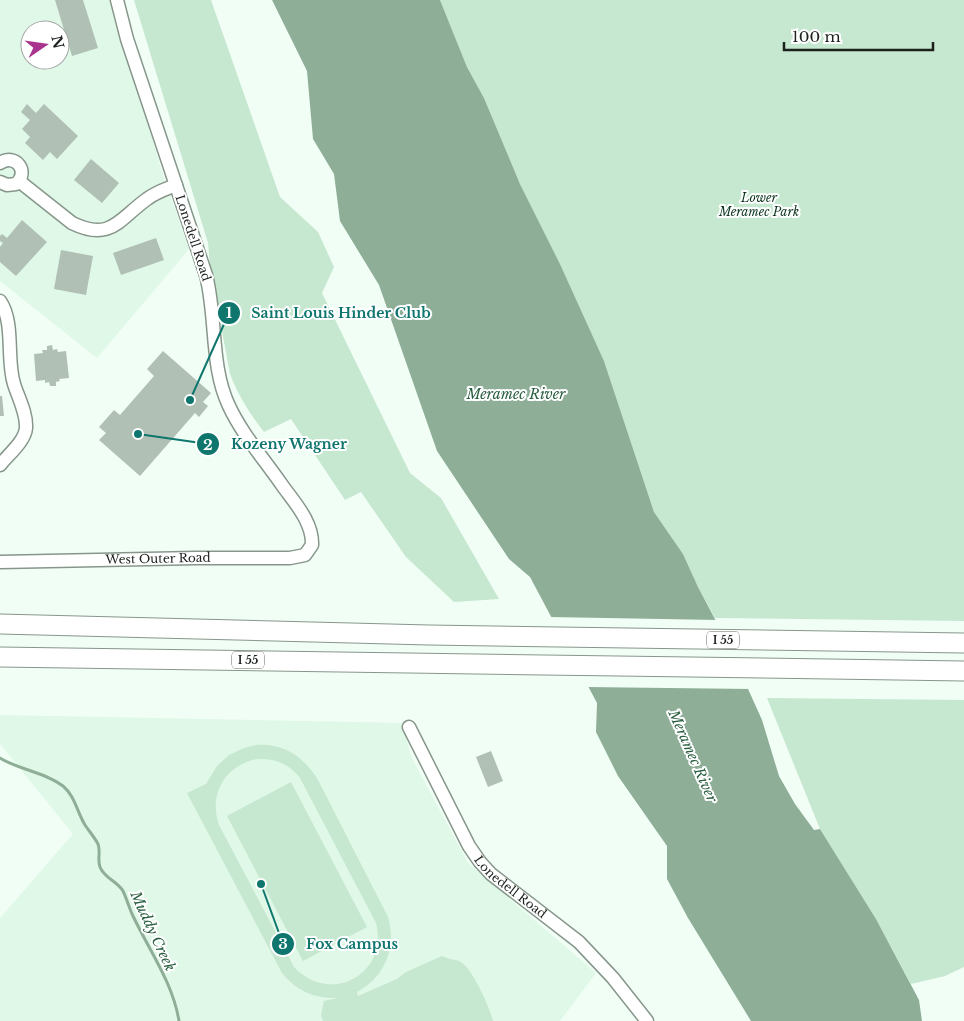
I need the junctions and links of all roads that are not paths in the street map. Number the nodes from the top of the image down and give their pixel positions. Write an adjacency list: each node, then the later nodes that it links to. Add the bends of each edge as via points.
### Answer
1 (117, 0): 5 (street, Lonedell Road)
2 (0, 163): 3 (street, via 9,159 18,163 22,172)
3 (19, 181): 4 (street, via 11,186); 5 (street, via 72,223 100,230 118,224 148,198)
4 (0, 182)
5 (176, 185): 9 (street, Lonedell Road, via 208,283 217,365 225,396 234,416 302,514 312,535)
6 (0, 301): 7 (street, via 8,329)
7 (6, 372): 8 (street, via 26,426 24,436)
8 (0, 465)
9 (311, 548): 10 (street, West Outer Road, via 302,556 290,558)
10 (0, 562)
11 (0, 624): 12 (highway, I 55, via 481,636)
12 (964, 643)
13 (0, 657): 14 (highway, I 55)
14 (964, 671)
15 (409, 727): 16 (street, Lonedell Road, via 480,862 497,879 579,942 618,983)
16 (647, 1021)

